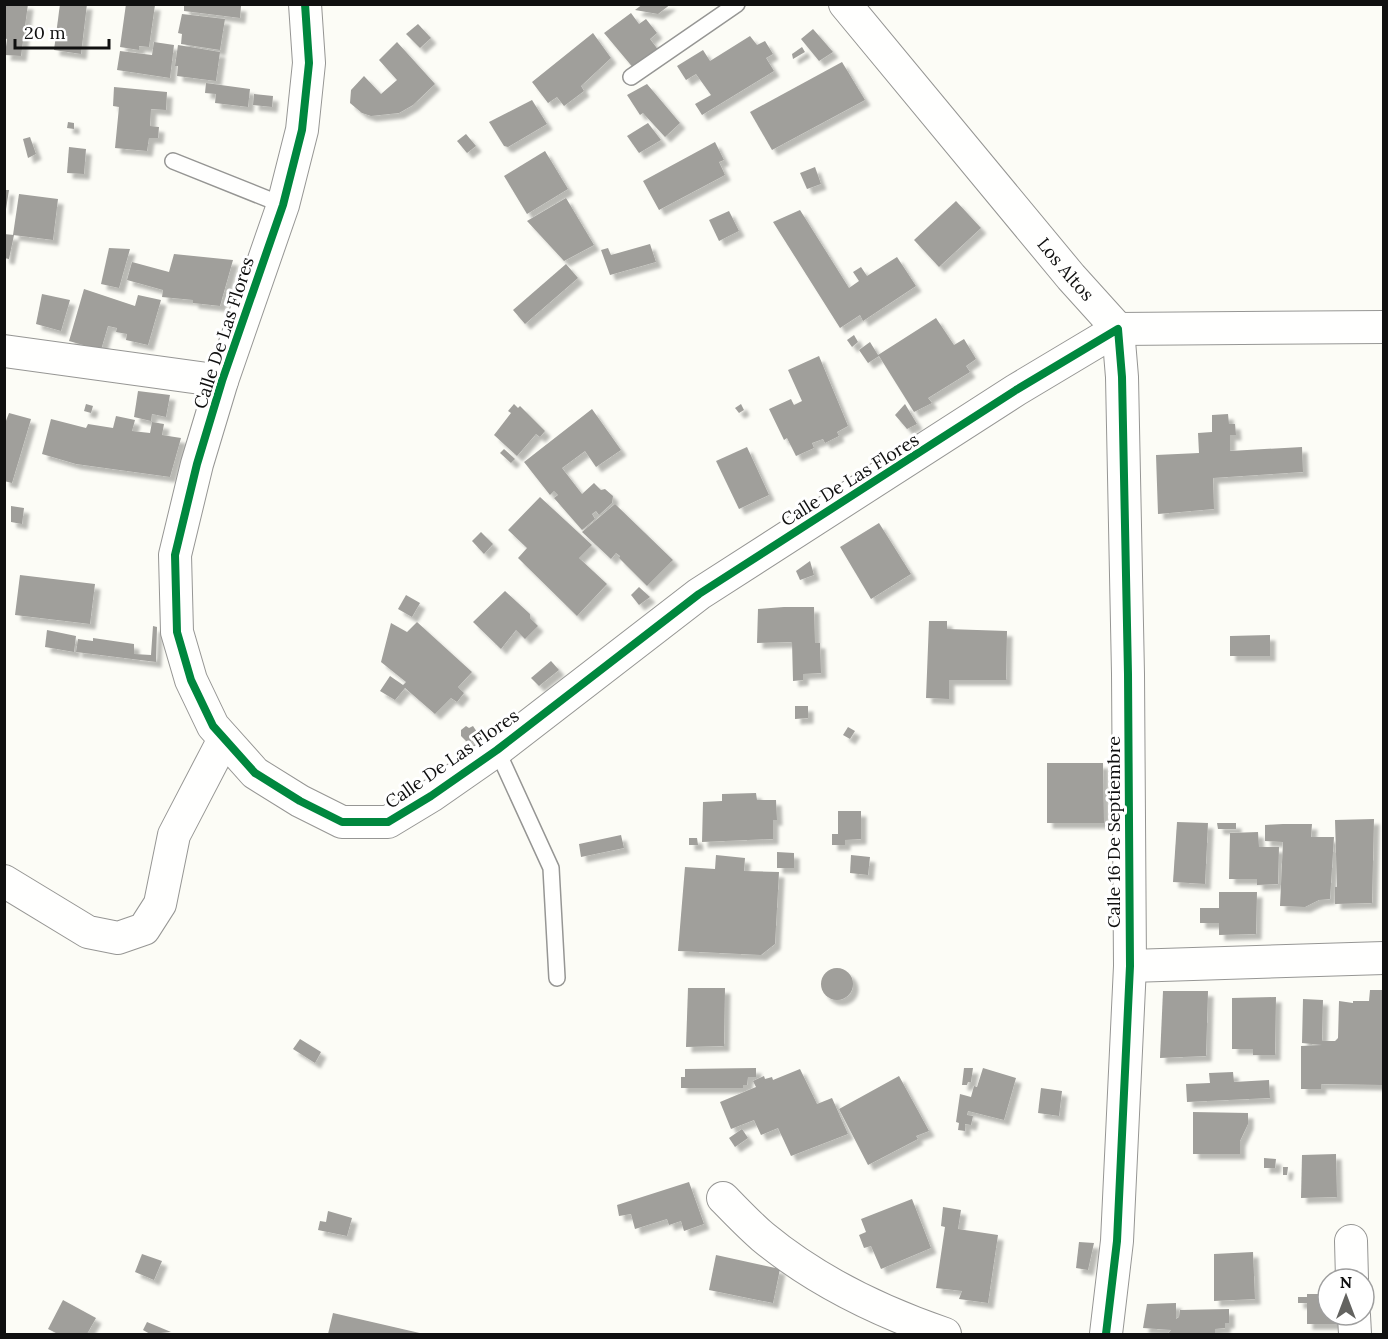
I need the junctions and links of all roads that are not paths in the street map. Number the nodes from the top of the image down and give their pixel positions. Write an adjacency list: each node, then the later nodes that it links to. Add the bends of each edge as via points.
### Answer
1 (305, 4): 6 (street, Calle De Las Flores, via 309,63 302,130)
2 (737, 4): 4 (lane)
3 (845, 4): 8 (street, Los Altos)
4 (631, 77)
5 (173, 161): 6 (lane)
6 (283, 205): 10 (street, Calle De Las Flores)
7 (1383, 327): 8 (street)
8 (1118, 329): 12 (street, Calle De Las Flores, via 699,594); 15 (street, Calle 16 De Septiembre, via 1128,674)
9 (4, 351): 10 (street)
10 (222, 381): 11 (street, Calle De Las Flores, via 175,555 177,632 191,680 213,726)
11 (224, 739): 12 (street, Calle De Las Flores, via 255,773 342,822 388,822); 13 (street, via 174,835 160,904 144,929 118,938 88,932)
12 (497, 750): 16 (lane, via 551,868)
13 (4, 881)
14 (1383, 958): 15 (street)
15 (1130, 966): 21 (street, Calle 16 De Septiembre, via 1117,1241)
16 (557, 978)
17 (723, 1198): 20 (street, via 763,1237 817,1275 895,1317)
18 (1351, 1241): 19 (street)
19 (1352, 1267)
20 (945, 1335)
21 (1106, 1335)

